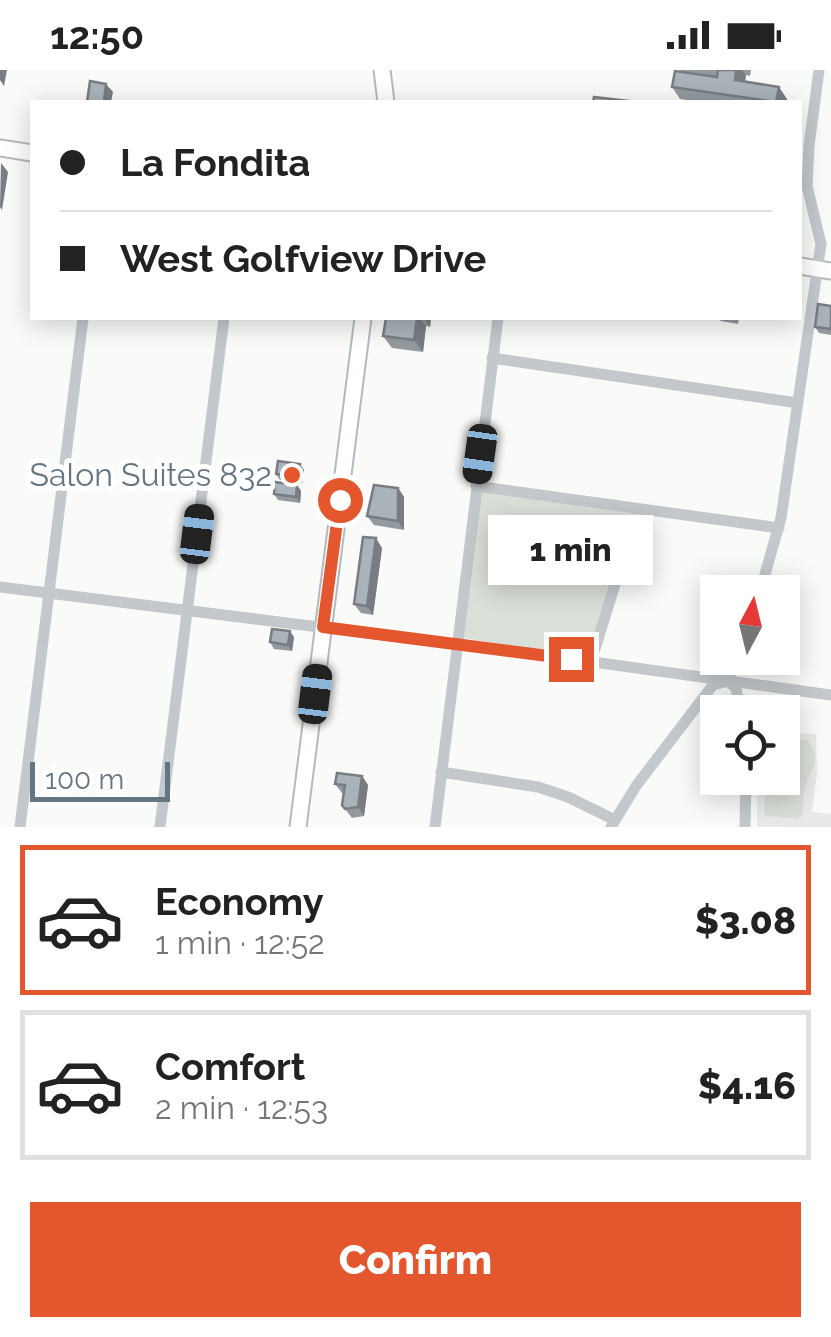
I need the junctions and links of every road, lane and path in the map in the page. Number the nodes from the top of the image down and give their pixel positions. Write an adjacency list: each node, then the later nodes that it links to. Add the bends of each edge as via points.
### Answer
1 (382, 70): 3 (main road)
2 (819, 70): 6 (street, via 808,186)
3 (386, 100)
4 (0, 148): 5 (main road)
5 (30, 153)
6 (824, 270): 12 (street)
7 (82, 320): 18 (street)
8 (224, 320): 19 (street)
9 (363, 320): 20 (main road)
10 (498, 320): 11 (street)
11 (492, 358): 12 (street); 13 (street)
12 (798, 402): 15 (street)
13 (476, 486): 14 (street); 21 (street)
14 (647, 511): 15 (street); 22 (street, via 620,568)
15 (779, 528): 16 (street)
16 (765, 575)
17 (0, 587): 18 (street)
18 (48, 593): 19 (street); 30 (street)
19 (187, 610): 20 (street); 31 (street)
20 (323, 627): 21 (street); 32 (main road)
21 (457, 644): 22 (street); 27 (street)
22 (591, 662): 24 (street)
23 (730, 675): 24 (street)
24 (728, 681): 25 (street); 26 (street); 29 (street, via 713,686)
25 (738, 695)
26 (831, 695)
27 (442, 772): 29 (street, via 538,787); 33 (street)
28 (746, 795): 34 (street)
29 (614, 823)
30 (20, 827)
31 (160, 827)
32 (298, 827)
33 (435, 827)
34 (746, 827)

